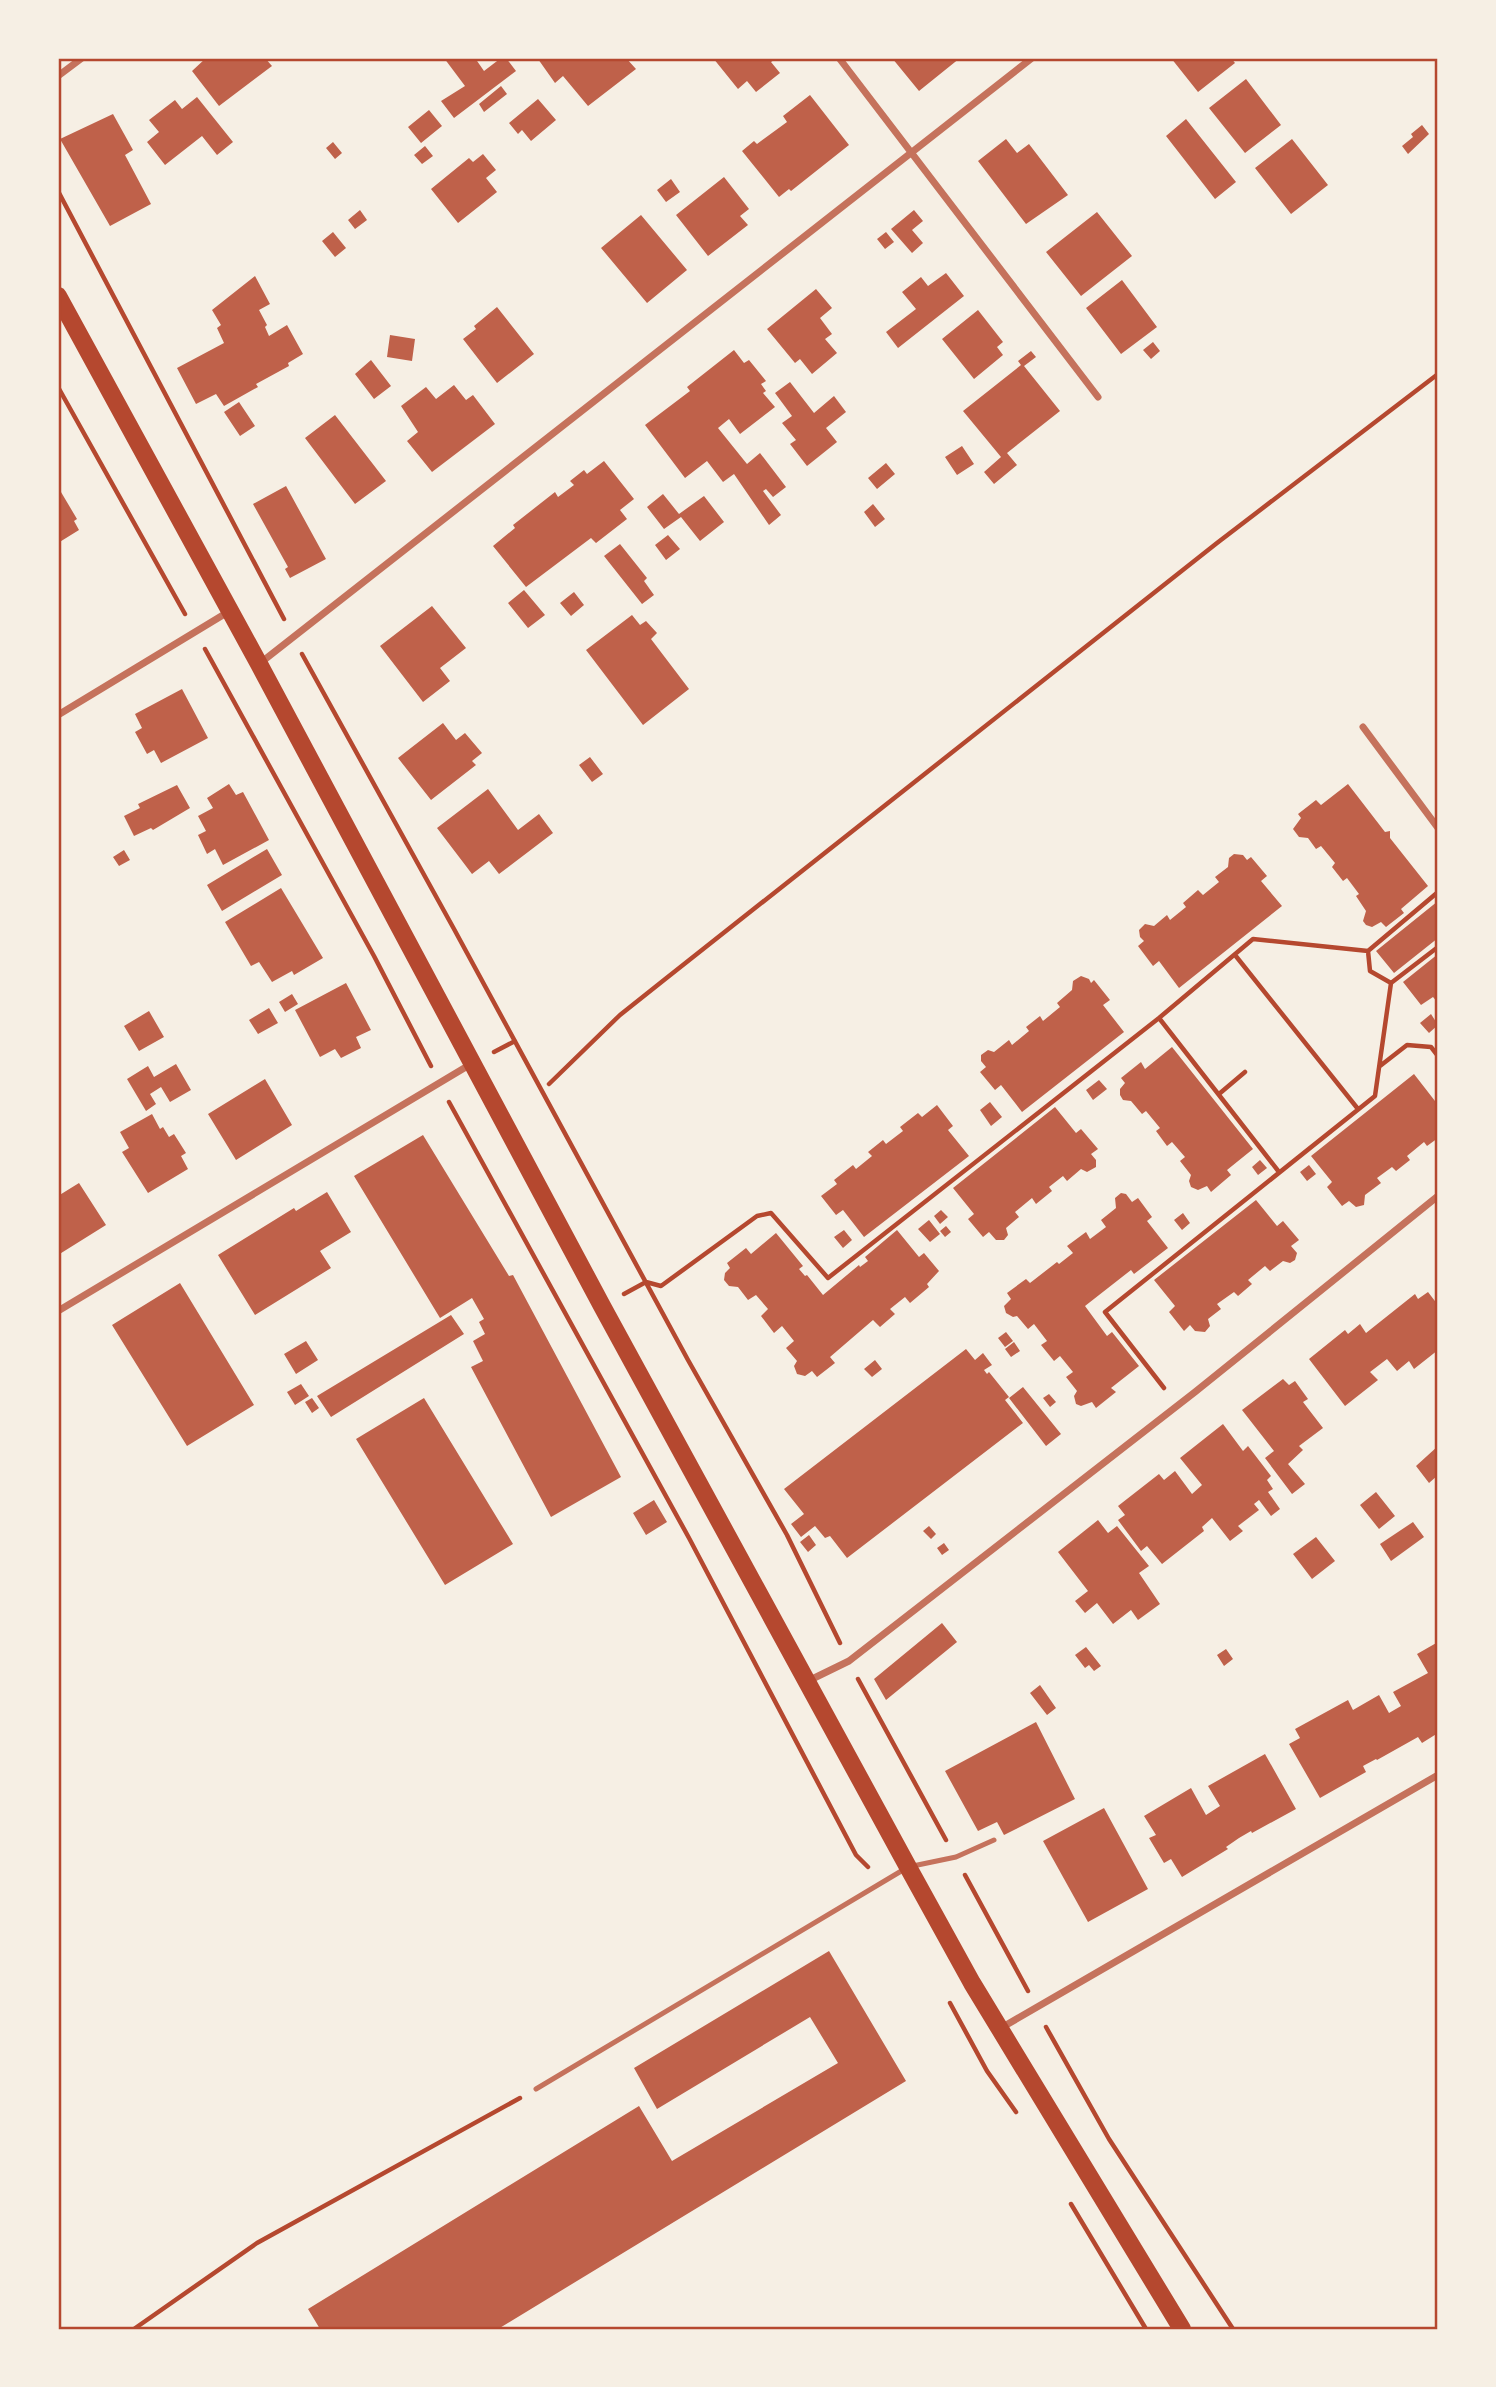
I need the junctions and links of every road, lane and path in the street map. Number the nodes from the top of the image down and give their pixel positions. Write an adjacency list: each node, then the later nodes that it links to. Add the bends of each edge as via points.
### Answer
1 (82, 58): 4 (street)
2 (839, 58): 5 (street)
3 (1032, 58): 5 (street)
4 (58, 76)
5 (912, 152): 10 (street); 16 (street)
6 (58, 191): 13 (path)
7 (58, 296): 11 (main road)
8 (1438, 374): 31 (path, via 620,1014)
9 (58, 387): 12 (path)
10 (1098, 397)
11 (229, 612): 16 (main road); 17 (street)
12 (187, 618)
13 (284, 619)
14 (204, 648): 27 (path)
15 (302, 654): 37 (path)
16 (259, 664): 28 (main road)
17 (58, 715)
18 (1363, 727): 19 (street)
19 (1438, 828)
20 (1438, 891): 22 (path)
21 (1438, 947): 24 (path)
22 (1368, 951): 23 (path, via 1253,939); 24 (path, via 1370,971)
23 (1235, 955): 25 (path); 34 (path)
24 (1391, 983): 29 (path)
25 (1159, 1018): 33 (path); 37 (path, via 828,1278 771,1213 757,1216 661,1286)
26 (1438, 1056): 29 (path, via 1431,1047 1407,1045)
27 (430, 1064)
28 (471, 1064): 38 (main road); 39 (street)
29 (1379, 1066): 34 (path, via 1375,1096)
30 (1245, 1072): 33 (path)
31 (549, 1084)
32 (445, 1093): 48 (path, via 689,1538 856,1855)
33 (1219, 1094): 35 (path)
34 (1358, 1109): 35 (path)
35 (1279, 1172): 40 (path, via 1105,1312)
36 (1438, 1196): 40 (street)
37 (646, 1282): 38 (path); 41 (path, via 787,1535)
38 (602, 1306): 43 (main road)
39 (58, 1311)
40 (1177, 1406): 43 (street, via 849,1661)
41 (839, 1641)
42 (858, 1678): 46 (path)
43 (808, 1681): 47 (main road)
44 (1438, 1775): 50 (street)
45 (994, 1840): 46 (lane)
46 (956, 1857): 47 (lane); 49 (path)
47 (908, 1867): 48 (lane); 50 (main road)
48 (883, 1882): 52 (lane)
49 (1025, 1985)
50 (1000, 2029): 54 (main road)
51 (1054, 2042): 55 (path, via 1109,2139)
52 (536, 2089): 53 (path, via 257,2243)
53 (134, 2329)
54 (1182, 2329)
55 (1233, 2329)

